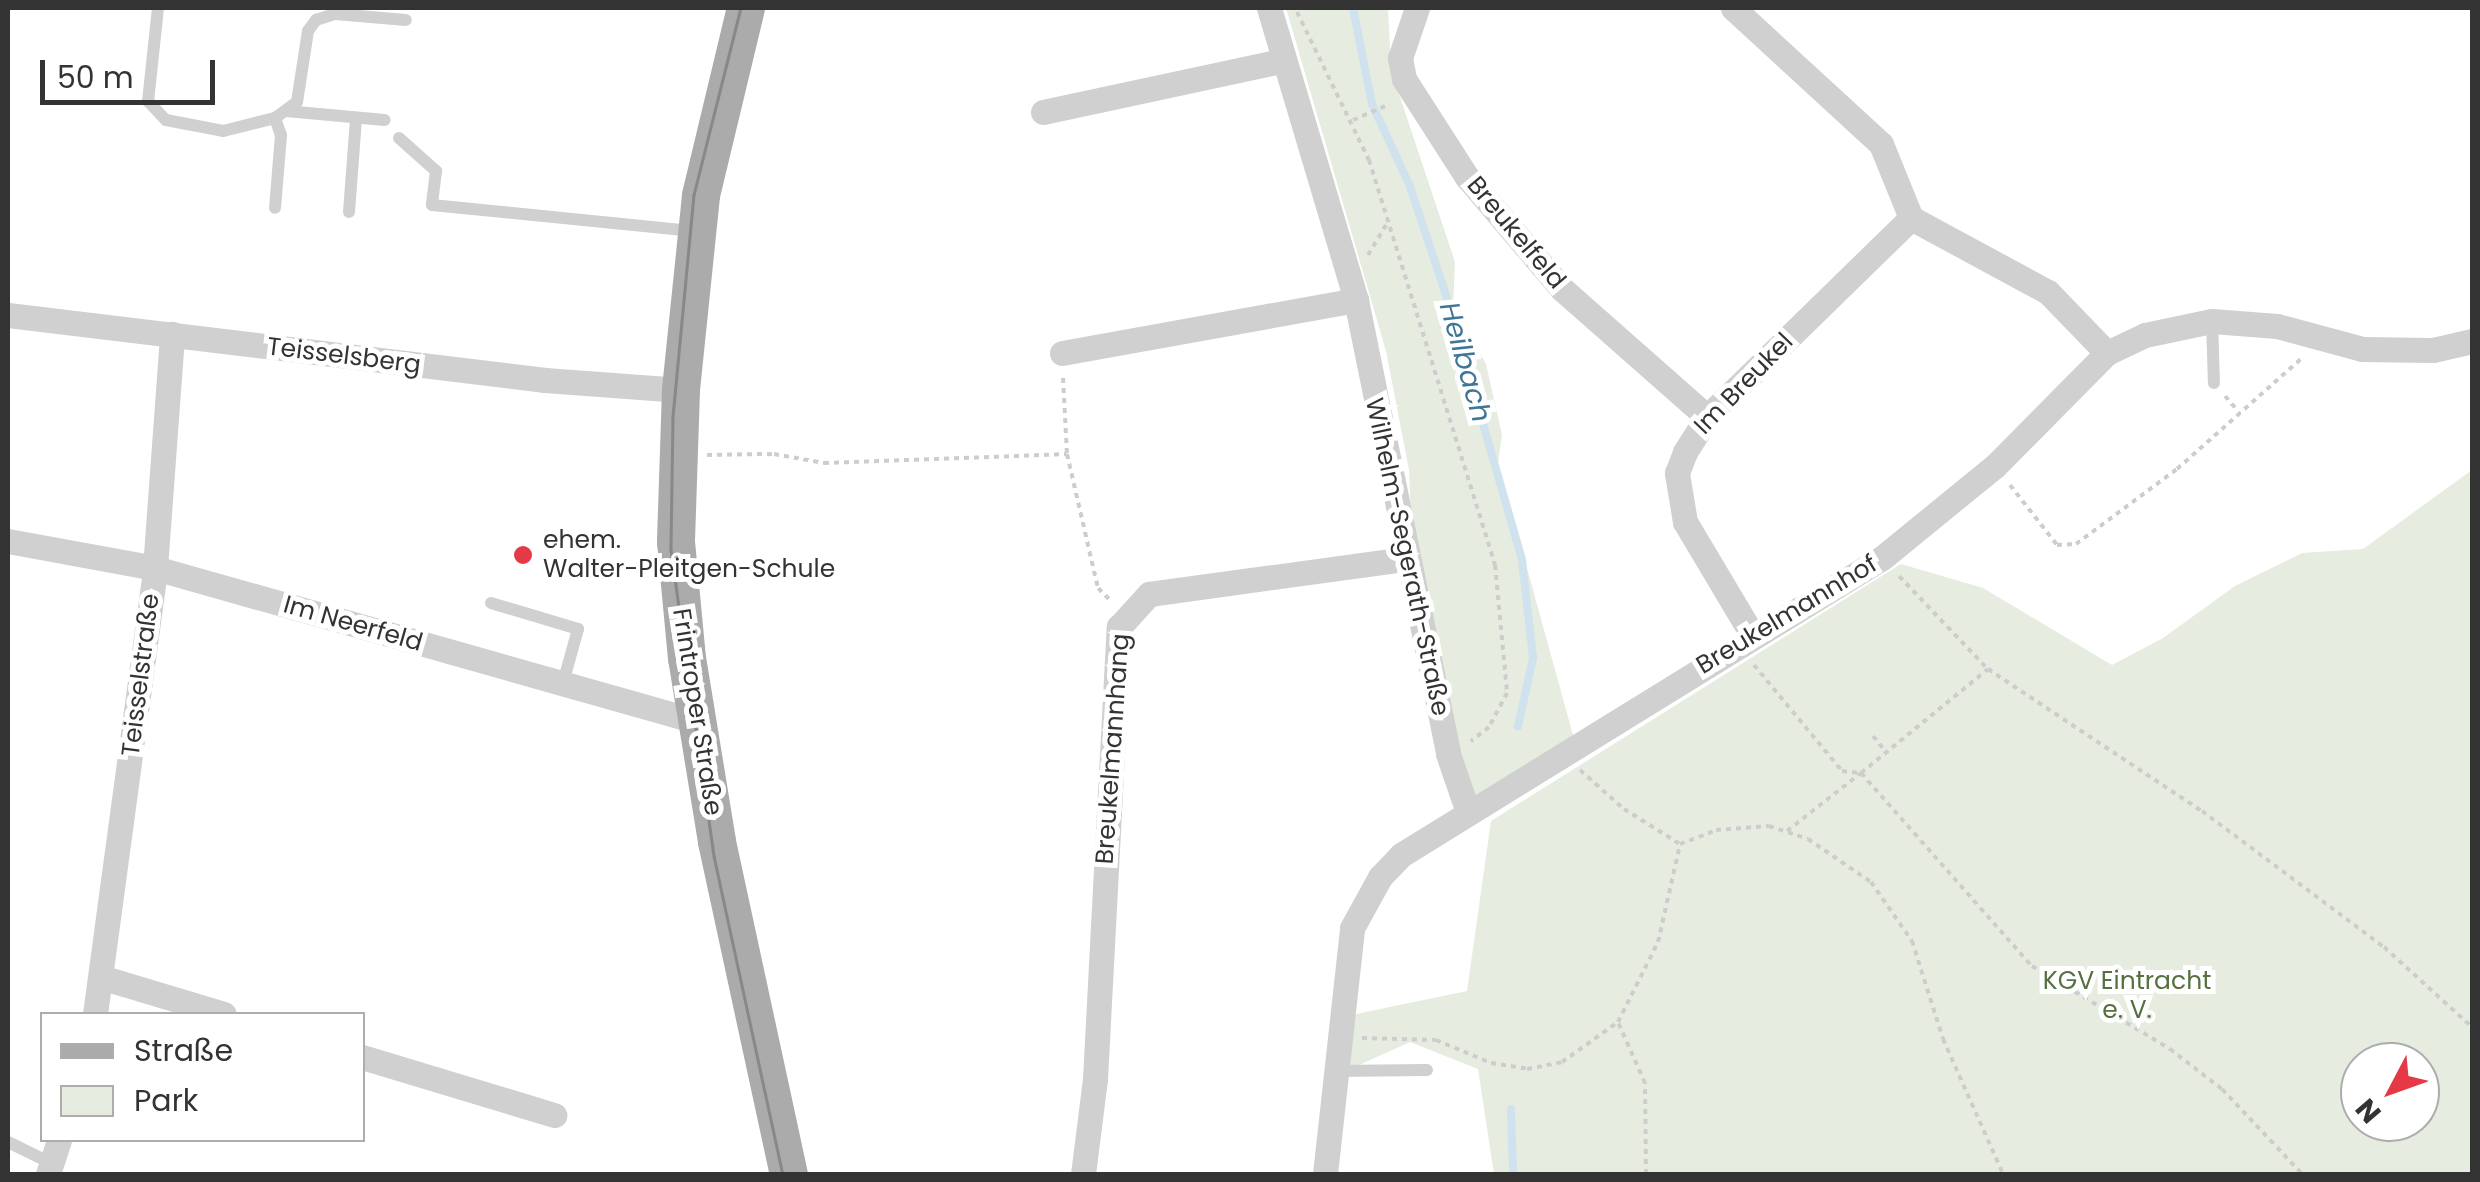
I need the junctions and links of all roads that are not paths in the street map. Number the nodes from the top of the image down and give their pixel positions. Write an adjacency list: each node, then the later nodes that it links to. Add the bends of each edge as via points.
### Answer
1 (158, 8): 9 (lane, via 146,96 158,115 223,131)
2 (746, 8): 16 (main road, Frintroper Straße)
3 (1268, 8): 7 (street, Wilhelm-Segerath-Straße)
4 (1418, 8): 26 (street, Breukelfeld, via 1400,58 1404,79 1458,164 1562,289)
5 (1734, 8): 15 (street, via 1881,144)
6 (406, 20): 9 (lane, via 335,14 316,20 308,32 302,93)
7 (1281, 61): 8 (street); 17 (street, Wilhelm-Segerath-Straße)
8 (1043, 112)
9 (280, 115): 10 (lane); 13 (lane)
10 (356, 118): 11 (lane); 14 (lane)
11 (385, 120)
12 (400, 138): 16 (lane, via 436,171 432,204)
13 (275, 208)
14 (349, 212)
15 (1911, 218): 23 (street, via 2048,292); 26 (street, Im Breukel)
16 (696, 232): 25 (main road, Frintroper Straße)
17 (1354, 292): 22 (street); 28 (street, Wilhelm-Segerath-Straße)
18 (8, 315): 20 (street, Teisselsberg)
19 (2212, 321): 21 (street, Breukelmannhof, via 2242,320 2362,349 2433,350); 23 (street, Breukelmannhof, via 2180,325); 24 (lane)
20 (172, 334): 25 (street, Teisselsberg); 29 (street, Teisselstraße)
21 (2472, 341)
22 (1062, 353)
23 (2107, 353): 31 (street, Breukelmannhof, via 1995,466 1882,558)
24 (2214, 383)
25 (681, 390): 33 (main road, Frintroper Straße, via 678,574)
26 (1708, 416): 31 (street, Im Breukel, via 1685,452 1677,498)
27 (8, 541): 29 (street, Im Neerfeld)
28 (1406, 559): 34 (street, Wilhelm-Segerath-Straße, via 1448,754); 45 (street, Breukelmannhang, via 1149,594 1126,614 1116,638 1094,1079)
29 (155, 568): 32 (street, Im Neerfeld); 35 (street, Teisselstraße)
30 (491, 604): 32 (lane, via 578,628)
31 (1745, 640): 34 (street, Breukelmannhof)
32 (563, 684): 33 (street, Im Neerfeld)
33 (696, 721): 44 (main road, Frintroper Straße)
34 (1468, 812): 40 (street, Breukelmannhof, via 1401,855 1364,900 1352,928)
35 (104, 978): 36 (street, Teisselstraße); 37 (street)
36 (96, 1012)
37 (217, 1012)
38 (365, 1058): 41 (street)
39 (1428, 1070): 40 (lane)
40 (1334, 1071): 46 (street, Breukelmannhof)
41 (554, 1115)
42 (8, 1142): 43 (lane)
43 (53, 1159)
44 (789, 1174)
45 (1083, 1174)
46 (1325, 1174)

